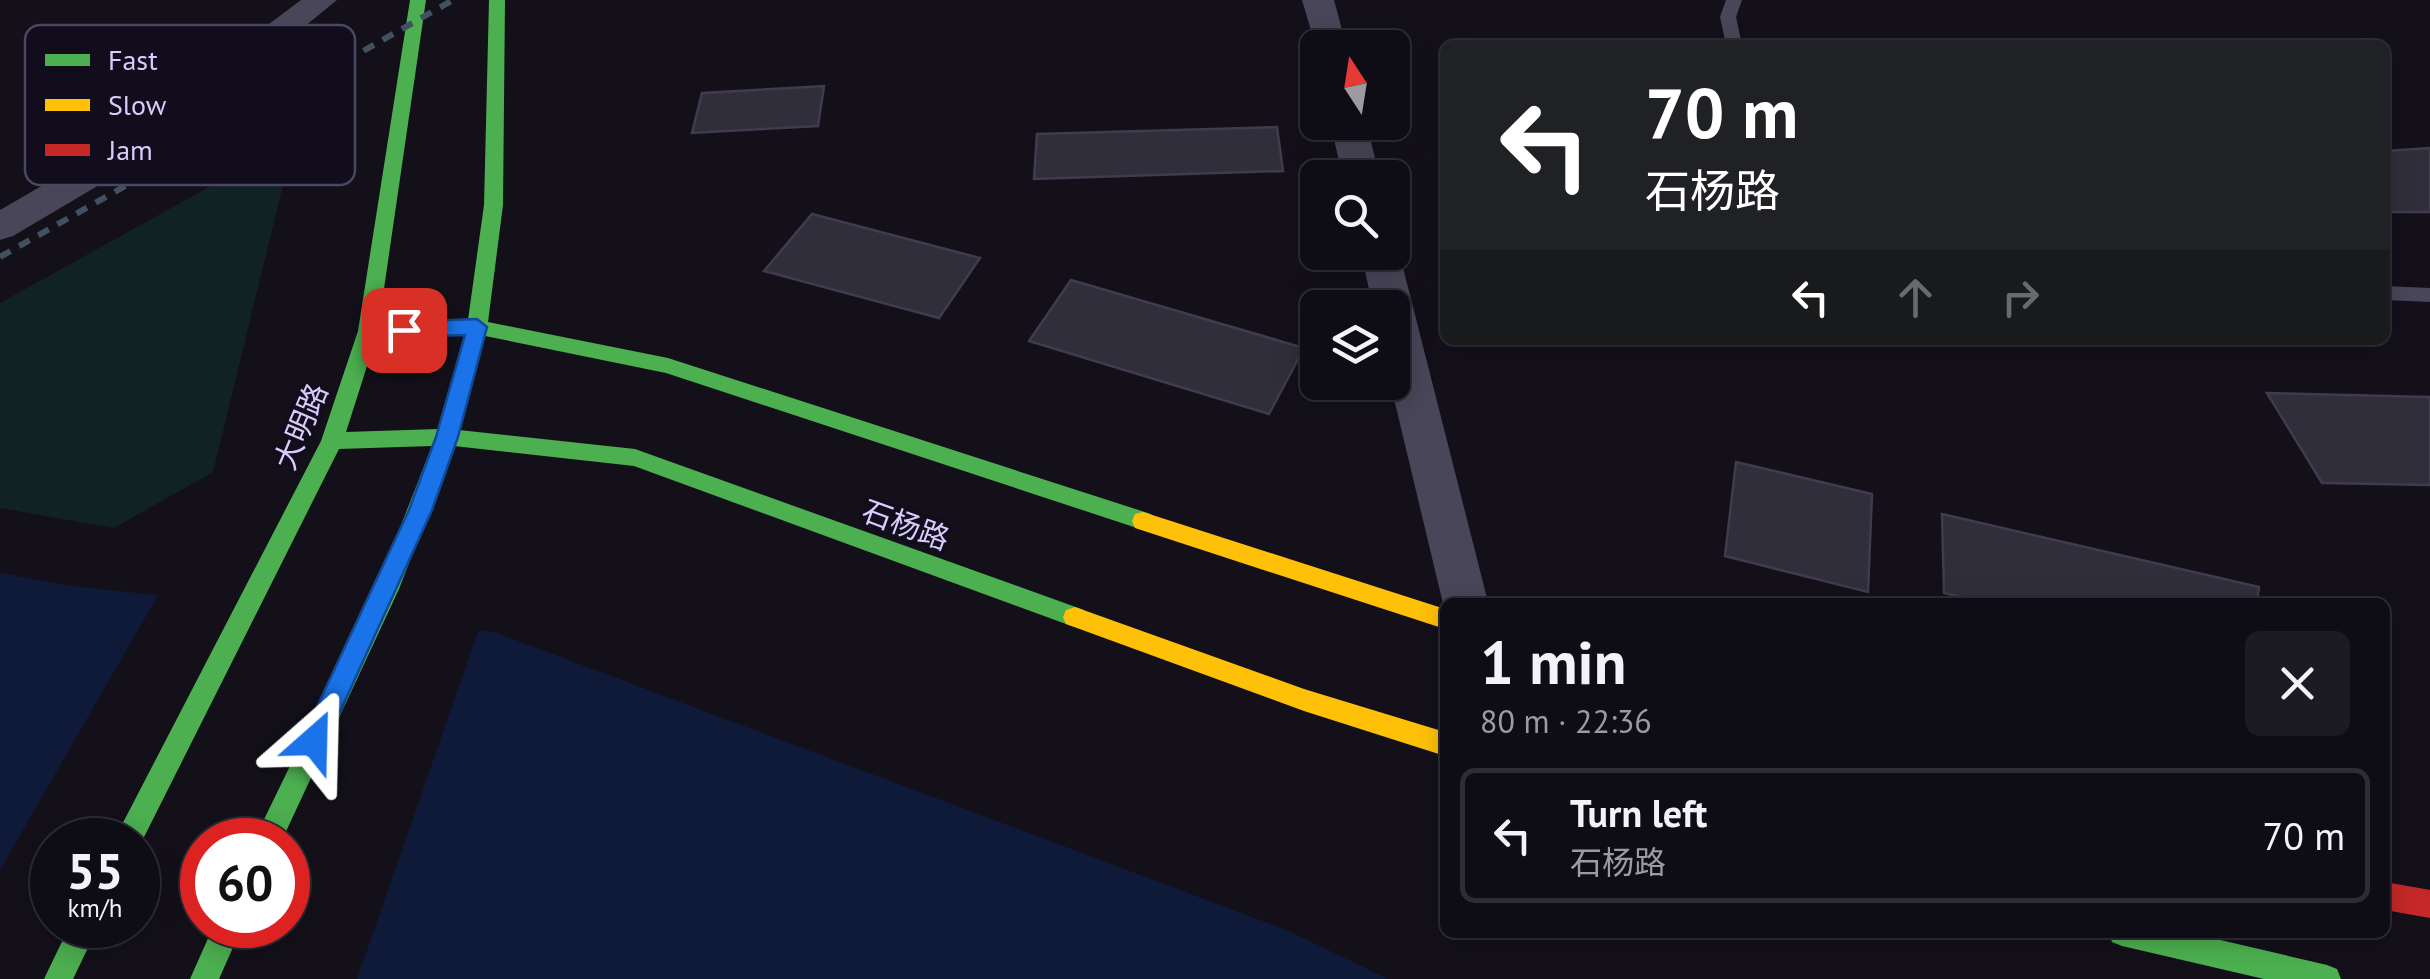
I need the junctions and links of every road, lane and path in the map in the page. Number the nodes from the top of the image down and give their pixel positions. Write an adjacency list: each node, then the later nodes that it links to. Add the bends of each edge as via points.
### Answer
1 (321, 0): 6 (street)
2 (418, 0): 15 (main road, 大明路)
3 (497, 0): 14 (main road, via 490,240)
4 (1318, 0): 7 (street)
5 (1734, 0): 8 (lane, via 1728,17)
6 (288, 25)
7 (1326, 30)
8 (1733, 40)
9 (73, 185): 10 (street)
10 (0, 228)
11 (1384, 270): 18 (street)
12 (2390, 293): 13 (lane)
13 (2430, 295)
14 (477, 327): 15 (main road); 16 (main road); 19 (main road, via 668,366)
15 (368, 332): 17 (main road, 大明路)
16 (447, 437): 17 (main road, 石杨路); 20 (main road, 石杨路, via 635,458 1304,700); 22 (main road)
17 (332, 441): 21 (main road, 大明路)
18 (1463, 598)
19 (1440, 617)
20 (1440, 742)
21 (139, 818)
22 (278, 818)
23 (2390, 897): 24 (main road)
24 (2430, 904)
25 (2148, 938): 30 (main road)
26 (74, 948): 28 (main road)
27 (218, 948): 29 (main road)
28 (58, 979)
29 (204, 979)
30 (2327, 979)

